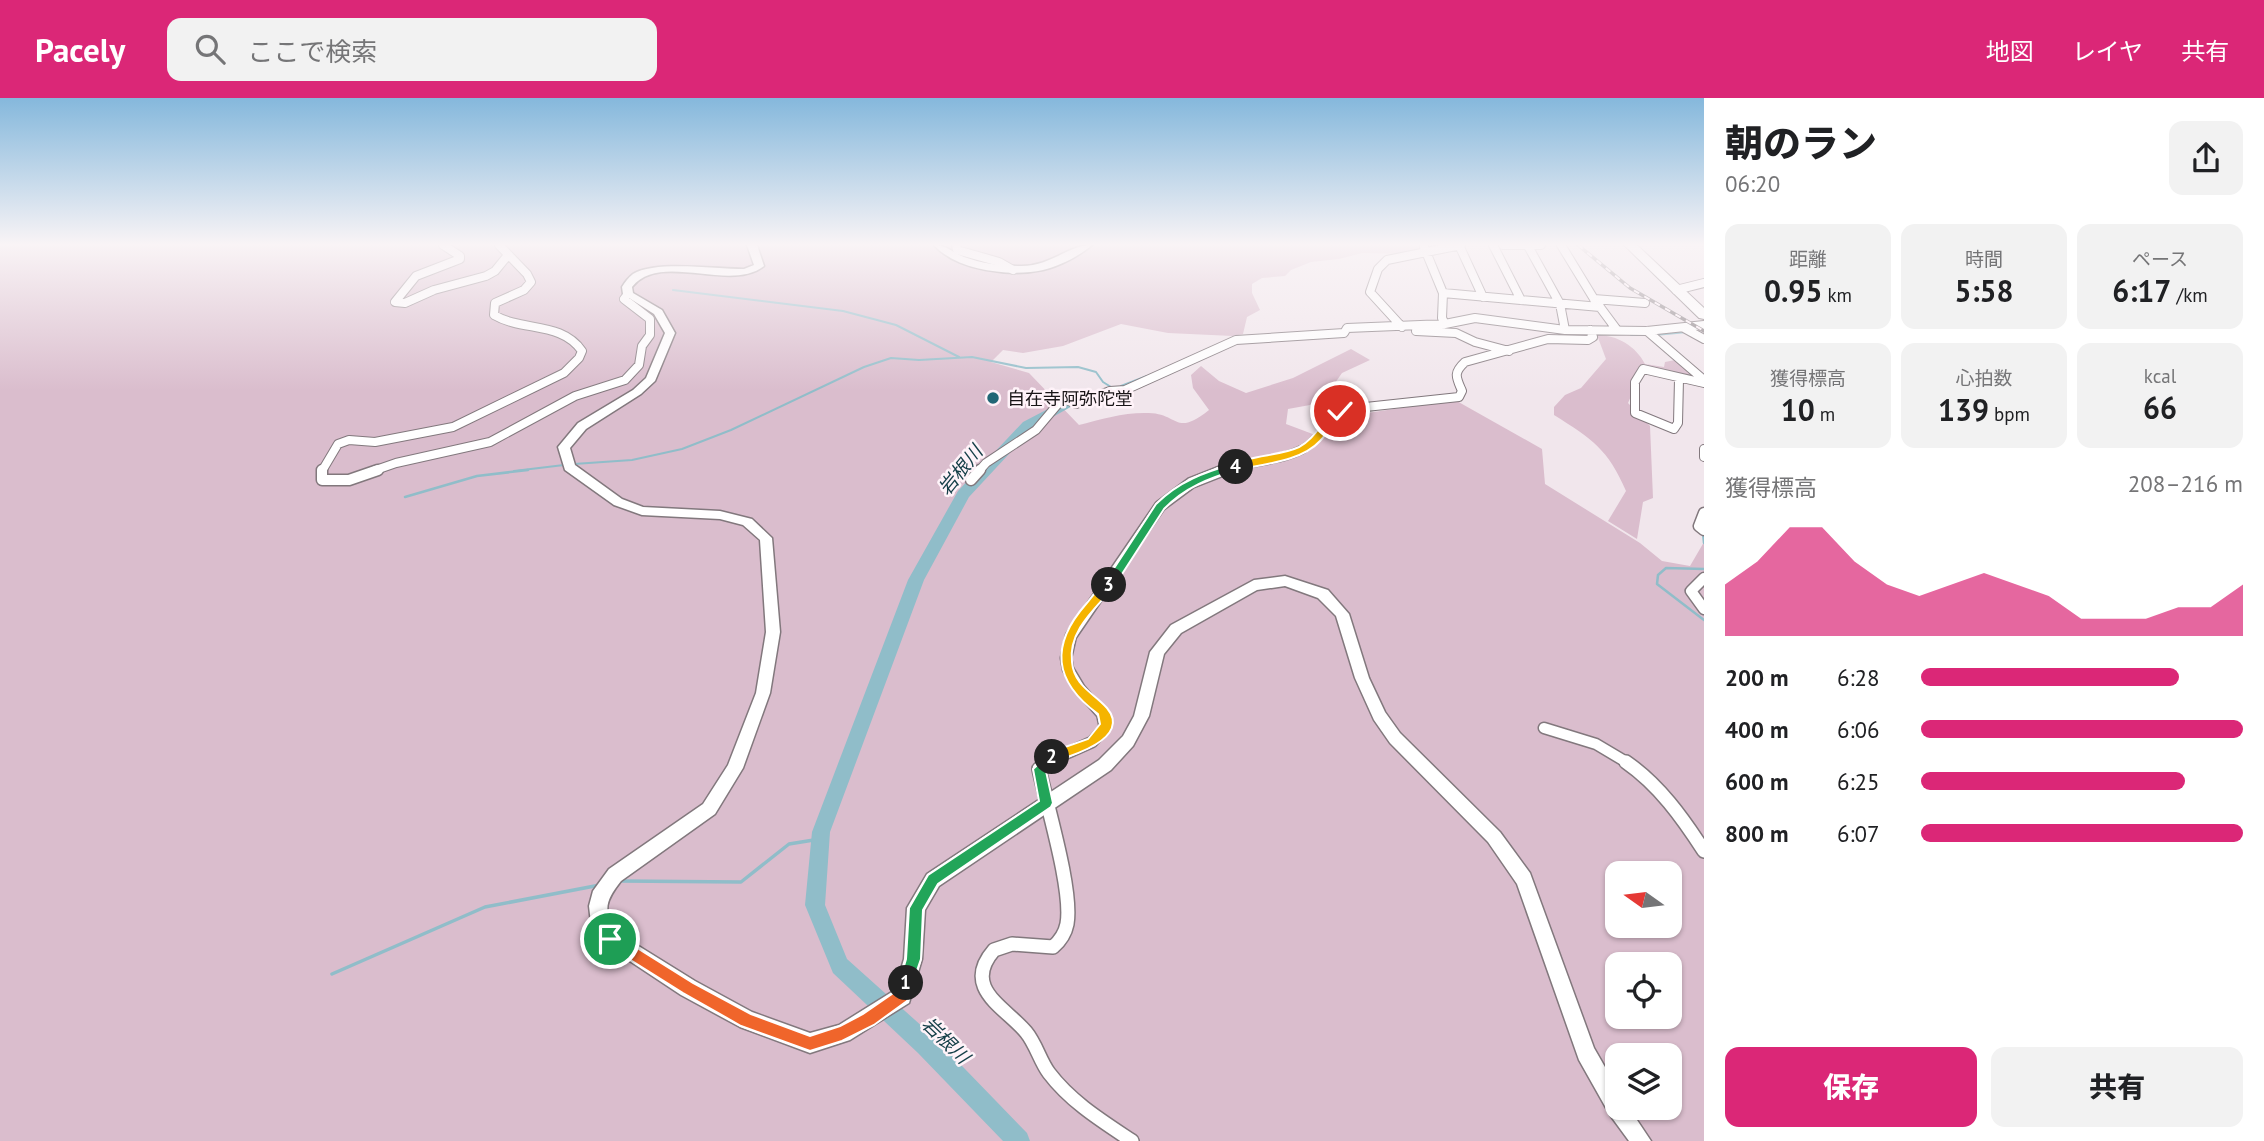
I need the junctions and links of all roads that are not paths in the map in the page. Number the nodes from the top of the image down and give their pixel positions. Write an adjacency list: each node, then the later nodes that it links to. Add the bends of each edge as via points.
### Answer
1 (1443, 293): 20 (street)
2 (402, 294): 3 (street, via 395,302 405,303)
3 (426, 294)
4 (516, 294): 5 (street, via 495,303 494,315 570,337 582,351 571,368 453,427 338,444 322,470 322,480 349,480 396,463 490,442 575,396 625,380 639,365 642,346 650,335 650,319 624,299)
5 (628, 294): 40 (street, via 658,312 670,333 668,341 651,379 582,426 564,447 569,467 618,502 642,511 720,515 747,522 766,538 773,632 762,693 735,768 709,808 615,874 602,891 600,923 610,939 747,1020 810,1044 868,1020 902,996 914,959 916,908 933,880)
6 (1371, 294): 22 (street)
7 (1450, 294): 13 (street)
8 (1482, 294): 13 (street)
9 (1518, 294): 15 (street)
10 (1554, 294): 17 (street)
11 (1591, 294): 14 (street)
12 (1680, 294): 19 (highway)
13 (1483, 297): 15 (street)
14 (1594, 299): 16 (street); 18 (street)
15 (1521, 300): 17 (street)
16 (1644, 303)
17 (1560, 304): 18 (street); 24 (street)
18 (1600, 307): 26 (street)
19 (1704, 315)
20 (1445, 324): 22 (street); 24 (street, via 1475,318)
21 (1704, 325): 23 (street)
22 (1402, 326): 29 (street, via 1405,331 1456,333); 34 (street, via 1236,340 1125,390 1076,404 1063,398 1036,430 986,463)
23 (1684, 328): 27 (street); 28 (street)
24 (1565, 330): 25 (street)
25 (1590, 330): 26 (street); 29 (street, via 1593,337 1588,340 1548,339)
26 (1617, 330): 27 (street)
27 (1647, 331): 31 (street)
28 (1704, 339)
29 (1510, 351): 40 (street, via 1460,365 1455,376 1462,394 1455,398 1340,411 1304,448 1201,477 1160,506 1109,585 1075,624 1066,662 1086,699 1102,710 1106,726 1092,742 1055,755 1039,769)
30 (1679, 379): 30 (street, via 1643,369 1635,382 1635,413 1674,429); 31 (street)
31 (1704, 382)
32 (1704, 449): 33 (street)
33 (1704, 457)
34 (971, 480)
35 (1704, 513): 36 (street, via 1699,526)
36 (1704, 530)
37 (1704, 578): 38 (street, via 1691,591)
38 (1704, 609)
39 (1544, 728): 41 (street, via 1602,745 1636,768 1666,797)
40 (1046, 803): 42 (street, via 1105,765 1128,741 1140,716 1157,653 1176,629 1254,585 1285,581 1323,594 1342,614 1379,716 1493,837 1524,880 1586,1053); 44 (street, via 1068,902 1068,924 1063,939 1053,947 1007,944 995,948 985,961 986,993 1034,1042 1047,1070 1066,1093)
41 (1704, 851)
42 (1605, 1086)
43 (1626, 1120): 45 (street)
44 (1132, 1141)
45 (1641, 1141)

